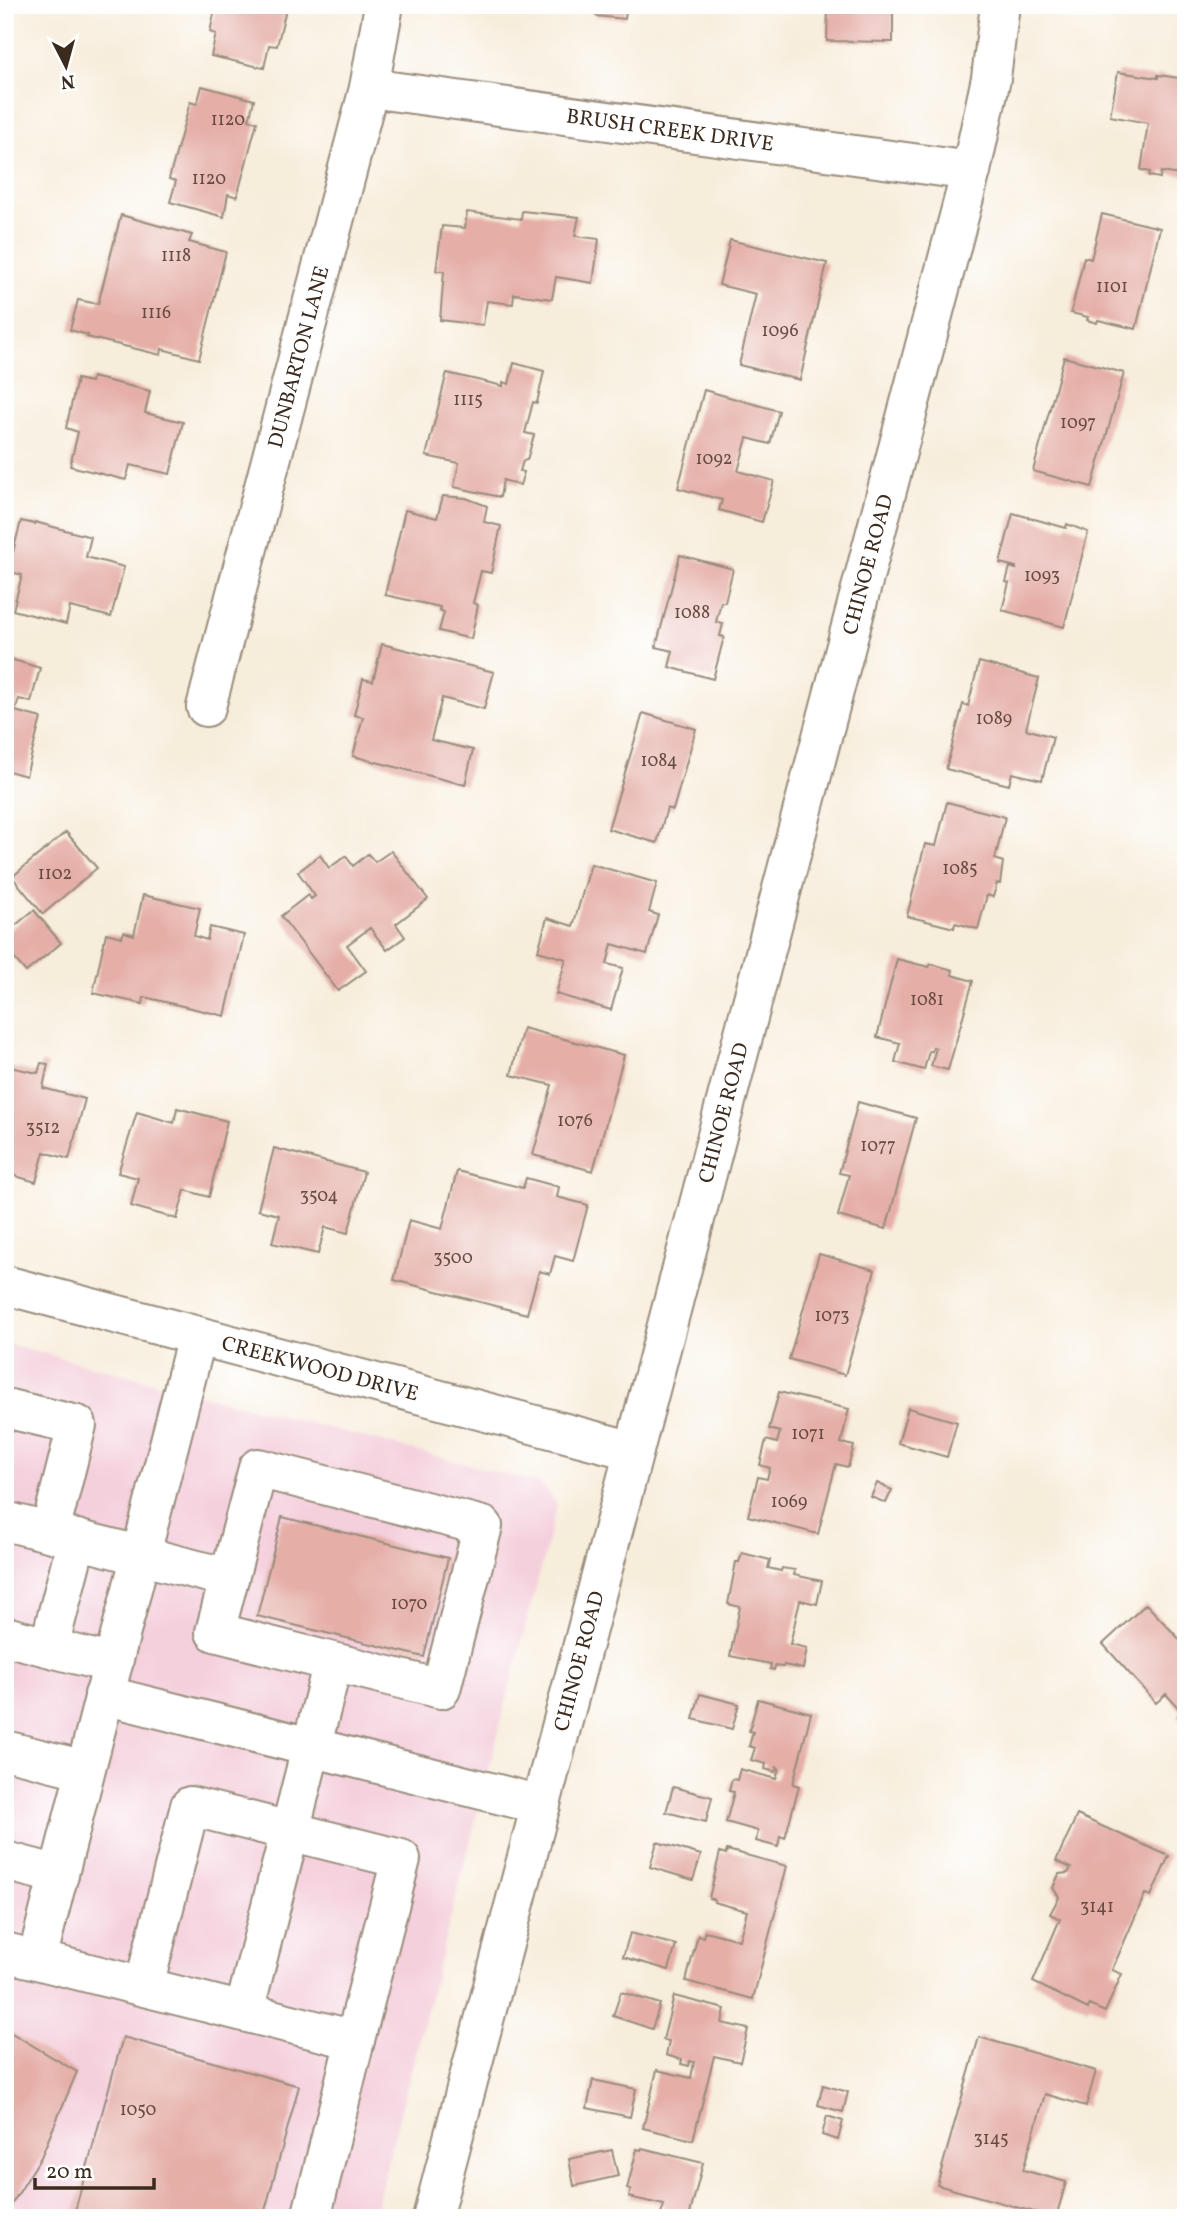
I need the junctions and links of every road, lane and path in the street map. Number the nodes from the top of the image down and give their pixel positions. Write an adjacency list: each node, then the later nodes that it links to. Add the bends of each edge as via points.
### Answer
1 (384, 5): 3 (street, DUNBARTON LANE)
2 (1000, 5): 4 (street, CHINOE ROAD, via 991,78)
3 (369, 88): 4 (street, BRUSH CREEK DRIVE); 5 (street, DUNBARTON LANE)
4 (971, 171): 9 (street, CHINOE ROAD)
5 (206, 707)
6 (5, 1285): 7 (street, CREEKWOOD DRIVE)
7 (197, 1336): 9 (street, CREEKWOOD DRIVE); 12 (street)
8 (5, 1408): 11 (street, via 77,1425)
9 (634, 1451): 21 (street, CHINOE ROAD)
10 (5, 1521): 11 (street)
11 (63, 1536): 12 (street); 15 (street)
12 (141, 1556): 13 (street); 17 (street)
13 (229, 1578): 16 (street, via 215,1632); 16 (street, via 258,1468 483,1526 441,1689)
14 (5, 1636): 15 (street)
15 (49, 1647): 17 (street)
16 (333, 1662): 18 (street)
17 (109, 1679): 18 (street); 20 (street)
18 (312, 1747): 21 (street); 22 (street)
19 (5, 1750): 20 (street)
20 (85, 1770): 24 (street)
21 (541, 1805): 30 (street, CHINOE ROAD)
22 (290, 1831): 26 (street, via 190,1806); 27 (street); 28 (street, via 401,1859)
23 (5, 1861): 24 (street)
24 (59, 1875): 25 (street)
25 (21, 1956): 26 (street)
26 (144, 1986): 27 (street)
27 (244, 2012): 28 (street)
28 (355, 2040): 29 (street)
29 (312, 2218)
30 (432, 2218)

